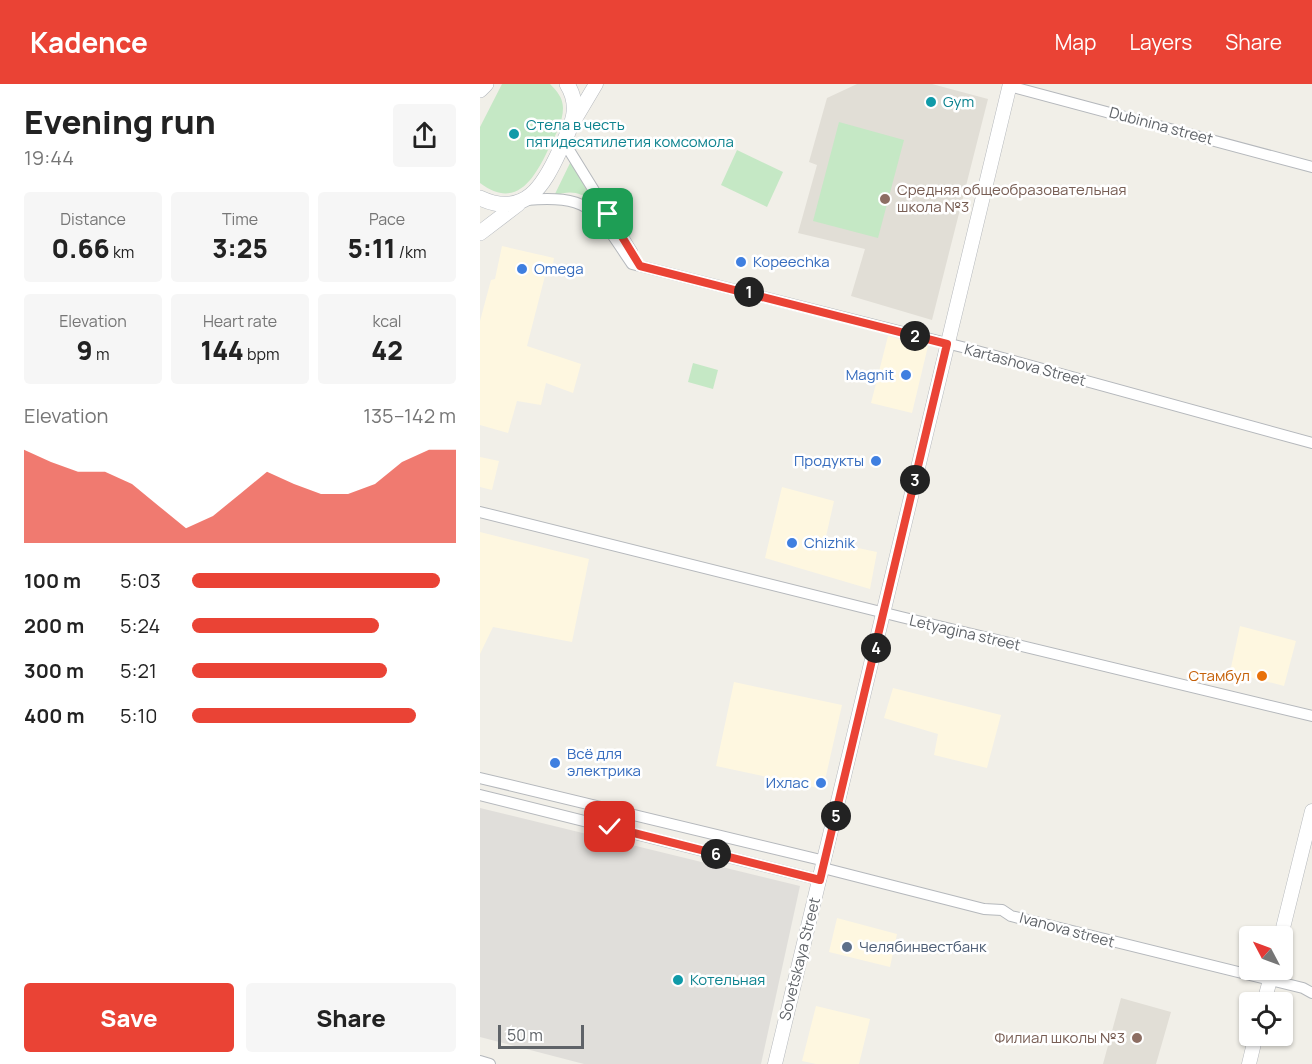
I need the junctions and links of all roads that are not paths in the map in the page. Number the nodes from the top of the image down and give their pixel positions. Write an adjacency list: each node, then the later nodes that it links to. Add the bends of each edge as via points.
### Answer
1 (486, 84): 5 (main road)
2 (567, 84): 6 (main road, via 575,104)
3 (596, 84): 6 (street)
4 (1009, 85): 8 (street, Dubinina street); 13 (street, Sovetskaya Street)
5 (480, 87)
6 (574, 121): 7 (main road)
7 (564, 142): 10 (main road, via 545,181); 12 (street)
8 (1312, 167)
9 (480, 200): 10 (main road, via 502,204)
10 (524, 200): 11 (main road); 12 (street, via 557,197 588,207)
11 (480, 233)
12 (636, 265): 13 (street, Kartashova Street)
13 (947, 344): 14 (street, Kartashova Street); 16 (street, Sovetskaya Street)
14 (1312, 443)
15 (480, 512): 16 (street, Letyagina street)
16 (884, 613): 17 (street, Letyagina street); 21 (street, Sovetskaya Street)
17 (1312, 716)
18 (480, 778): 21 (street, Ivanova street)
19 (480, 795): 21 (street, Ivanova street)
20 (1312, 811): 22 (street)
21 (822, 869): 23 (street, Ivanova street); 29 (street, Sovetskaya Street)
22 (1283, 926)
23 (1239, 968)
24 (1284, 980): 25 (street, Ivanova street)
25 (1312, 993)
26 (1253, 1046): 30 (street)
27 (480, 1061): 28 (street)
28 (490, 1064)
29 (775, 1064)
30 (1249, 1064)

